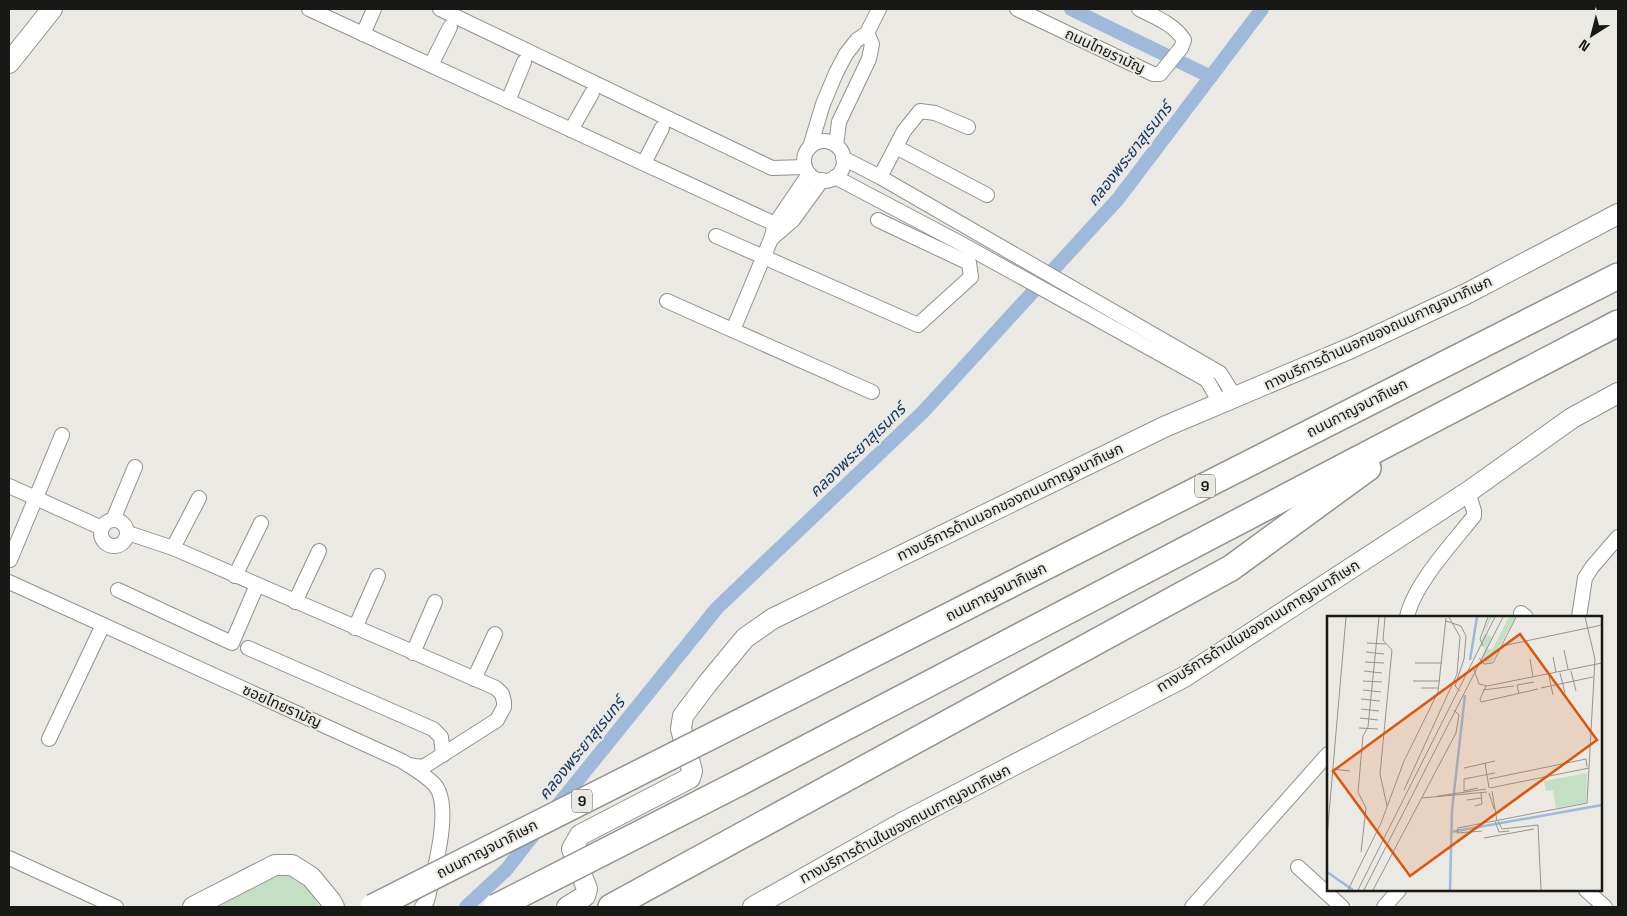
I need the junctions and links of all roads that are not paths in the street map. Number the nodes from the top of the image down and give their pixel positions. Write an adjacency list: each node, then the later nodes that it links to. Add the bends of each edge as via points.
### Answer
1 (52, 9): 11 (main road)
2 (309, 9): 10 (street)
3 (374, 9): 10 (street)
4 (440, 9): 24 (street, via 772,168)
5 (878, 9): 9 (street)
6 (1017, 9): 7 (street, ถนนไทยรามัญ, via 1153,74 1160,74 1184,40 1178,31)
7 (1139, 9)
8 (450, 27): 13 (street)
9 (867, 33): 19 (street, via 872,44 869,59 839,122); 20 (street, via 846,54 836,74)
10 (363, 34): 13 (street)
11 (9, 62)
12 (524, 62): 15 (street)
13 (431, 65): 15 (street)
14 (592, 93): 18 (street)
15 (508, 101): 18 (street)
16 (968, 127): 21 (street, via 920,111)
17 (662, 128): 23 (street)
18 (572, 130): 23 (street)
19 (836, 145): 20 (street, via 820,141); 22 (street)
20 (810, 147): 24 (street, via 804,156)
21 (896, 147): 25 (street); 27 (street)
22 (844, 158): 25 (street); 26 (street, via 842,168)
23 (644, 164): 30 (street)
24 (807, 170): 26 (street, via 812,177); 30 (street)
25 (880, 177): 31 (street)
26 (828, 179): 33 (street, via 793,220); 34 (street)
27 (986, 195)
28 (1618, 214): 44 (main road, ทางบริการด้านนอกของถนนกาญจนาภิเษก, via 1466,294)
29 (878, 220): 35 (street, via 969,263 971,277 918,325)
30 (775, 224): 33 (street)
31 (969, 228): 34 (street); 38 (street)
32 (716, 236): 35 (street)
33 (771, 239): 35 (street)
34 (960, 243): 41 (street)
35 (764, 258): 40 (street)
36 (1618, 276): 85 (highway, ถนนกาญจนาภิเษก / 9, bridge)
37 (667, 301): 40 (street)
38 (1126, 318): 41 (street); 44 (street, via 1220,372)
39 (1618, 323): 45 (highway)
40 (733, 330): 42 (street)
41 (1118, 330): 44 (street, via 1207,380)
42 (872, 392)
43 (1618, 394): 49 (main road, ทางบริการด้านในของถนนกาญจนาภิเษก, via 1572,418)
44 (1228, 400): 88 (main road, ทางบริการด้านนอกของถนนกาญจนาภิเษก, via 1164,427 772,619 745,638 683,716 681,729 692,770 690,778 580,835 572,849 587,889 584,896)
45 (1438, 417): 87 (highway, bridge); 89 (highway, via 1231,568)
46 (62, 435): 50 (street)
47 (135, 467): 53 (street)
48 (9, 486): 50 (street)
49 (1468, 492): 66 (street, via 1474,516 1417,590); 90 (main road, ทางบริการด้านในของถนนกาญจนาภิเษก, via 1184,677 902,823)
50 (36, 497): 53 (street); 58 (street)
51 (199, 498): 56 (street)
52 (261, 523): 59 (street)
53 (107, 524): 54 (street, via 121,522); 54 (street, via 101,532 106,544 114,547 122,544)
54 (128, 533): 56 (street)
55 (1618, 538): 67 (street, via 1585,578)
56 (173, 548): 59 (street)
57 (319, 551): 64 (street)
58 (10, 560)
59 (235, 576): 62 (street)
60 (378, 576): 69 (street)
61 (9, 582): 68 (street, ซอยไทยรามัญ)
62 (257, 586): 63 (street, via 232,643); 64 (street)
63 (118, 590)
64 (295, 602): 69 (street)
65 (435, 602): 72 (street)
66 (1407, 616)
67 (1578, 616)
68 (103, 625): 74 (street); 77 (street, ซอยไทยรามัญ)
69 (355, 628): 72 (street)
70 (495, 634): 73 (street)
71 (248, 648): 75 (street, via 433,729 441,737)
72 (414, 653): 73 (street)
73 (474, 679): 75 (street, via 496,688 502,694 504,707 497,720)
74 (49, 739)
75 (443, 755): 77 (street, via 422,767)
76 (1327, 755): 91 (street)
77 (408, 765): 86 (street, ซอยไทยรามัญ, via 435,785 443,805 441,834 427,901)
78 (9, 858): 82 (street)
79 (1298, 867): 92 (street)
80 (1398, 891): 93 (street)
81 (1587, 891): 94 (street)
82 (116, 907)
83 (193, 907): 84 (main road, via 276,865 292,865 312,877)
84 (334, 907)
85 (373, 907)
86 (422, 907)
87 (496, 907)
88 (567, 907)
89 (611, 907)
90 (753, 907)
91 (1192, 907)
92 (1342, 907)
93 (1384, 907)
94 (1605, 907)

